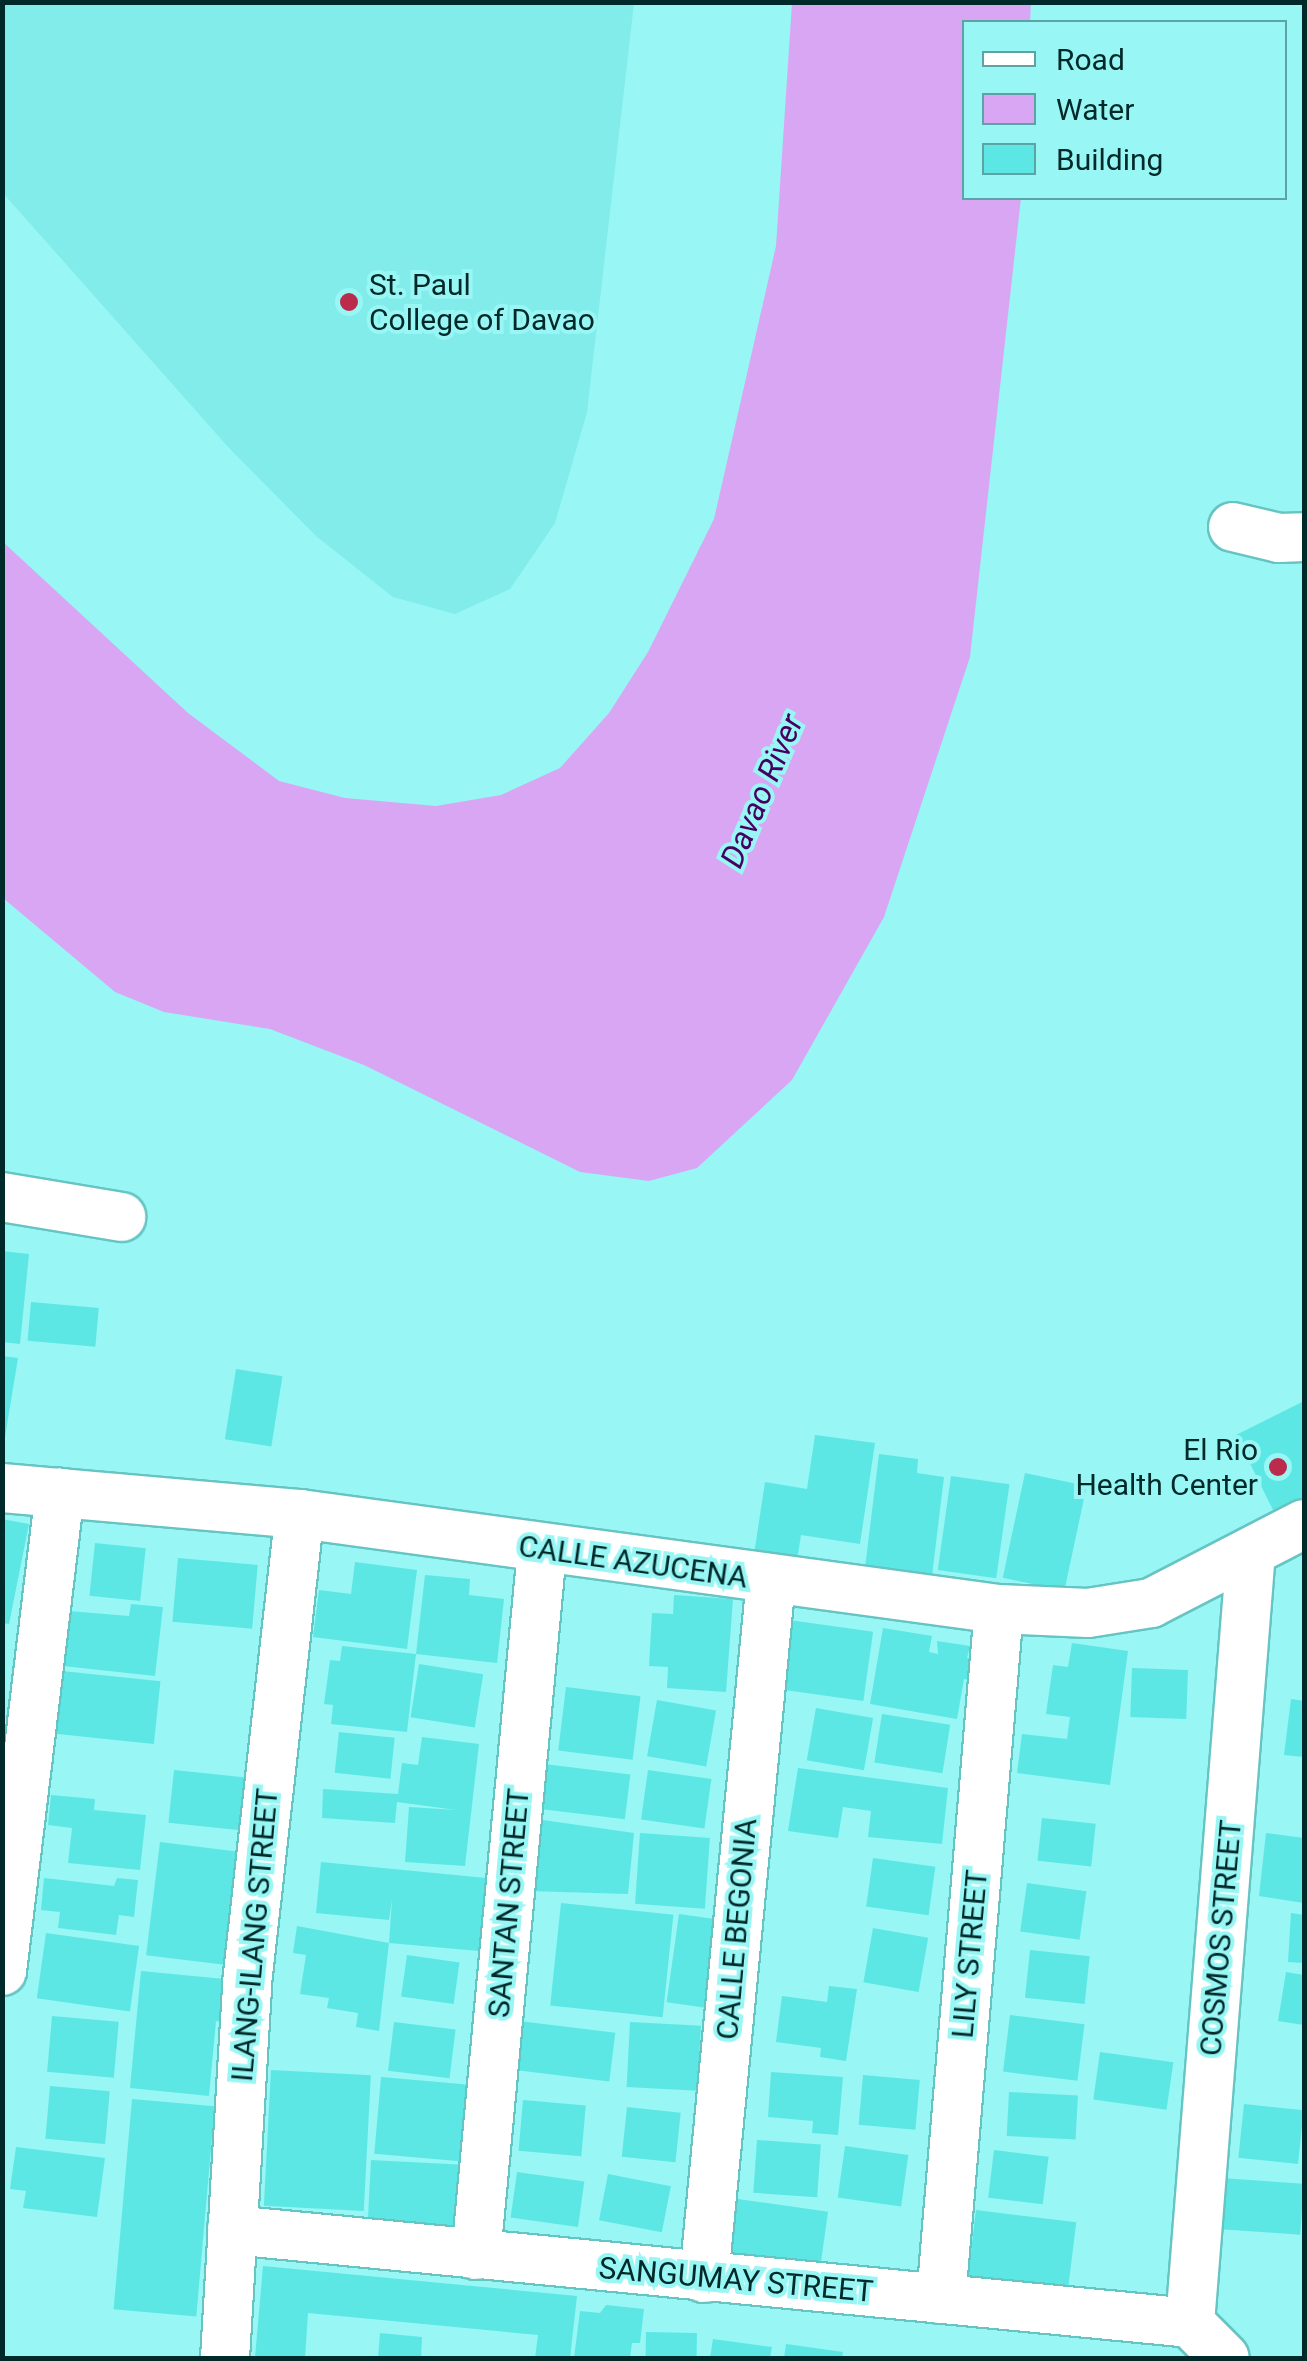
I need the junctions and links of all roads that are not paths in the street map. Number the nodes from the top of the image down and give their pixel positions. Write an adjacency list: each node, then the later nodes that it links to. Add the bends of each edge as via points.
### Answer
1 (1233, 527): 2 (street)
2 (1304, 537)
3 (2, 1196): 4 (street)
4 (121, 1217)
5 (2, 1488): 6 (street, CALLE AZUCENA)
6 (60, 1492): 7 (street, CALLE AZUCENA); 13 (street)
7 (300, 1514): 9 (street, CALLE AZUCENA); 15 (street, ILANG-ILANG STREET, via 247,1983)
8 (1304, 1524): 10 (street, CALLE AZUCENA)
9 (542, 1550): 11 (street, CALLE AZUCENA); 16 (street, SANTAN STREET)
10 (1251, 1552): 12 (street, CALLE AZUCENA, via 1151,1603 1118,1611); 19 (street, COSMOS STREET)
11 (771, 1580): 12 (street, CALLE AZUCENA); 17 (street, CALLE BEGONIA)
12 (1000, 1610): 18 (street, LILY STREET)
13 (16, 1731): 14 (street)
14 (2, 1971)
15 (232, 2230): 16 (street, SANGUMAY STREET); 20 (street, ILANG-ILANG STREET)
16 (476, 2255): 17 (street, SANGUMAY STREET)
17 (704, 2278): 18 (street, SANGUMAY STREET)
18 (940, 2300): 19 (street, SANGUMAY STREET)
19 (1190, 2324): 21 (street)
20 (225, 2358)
21 (1225, 2358)

